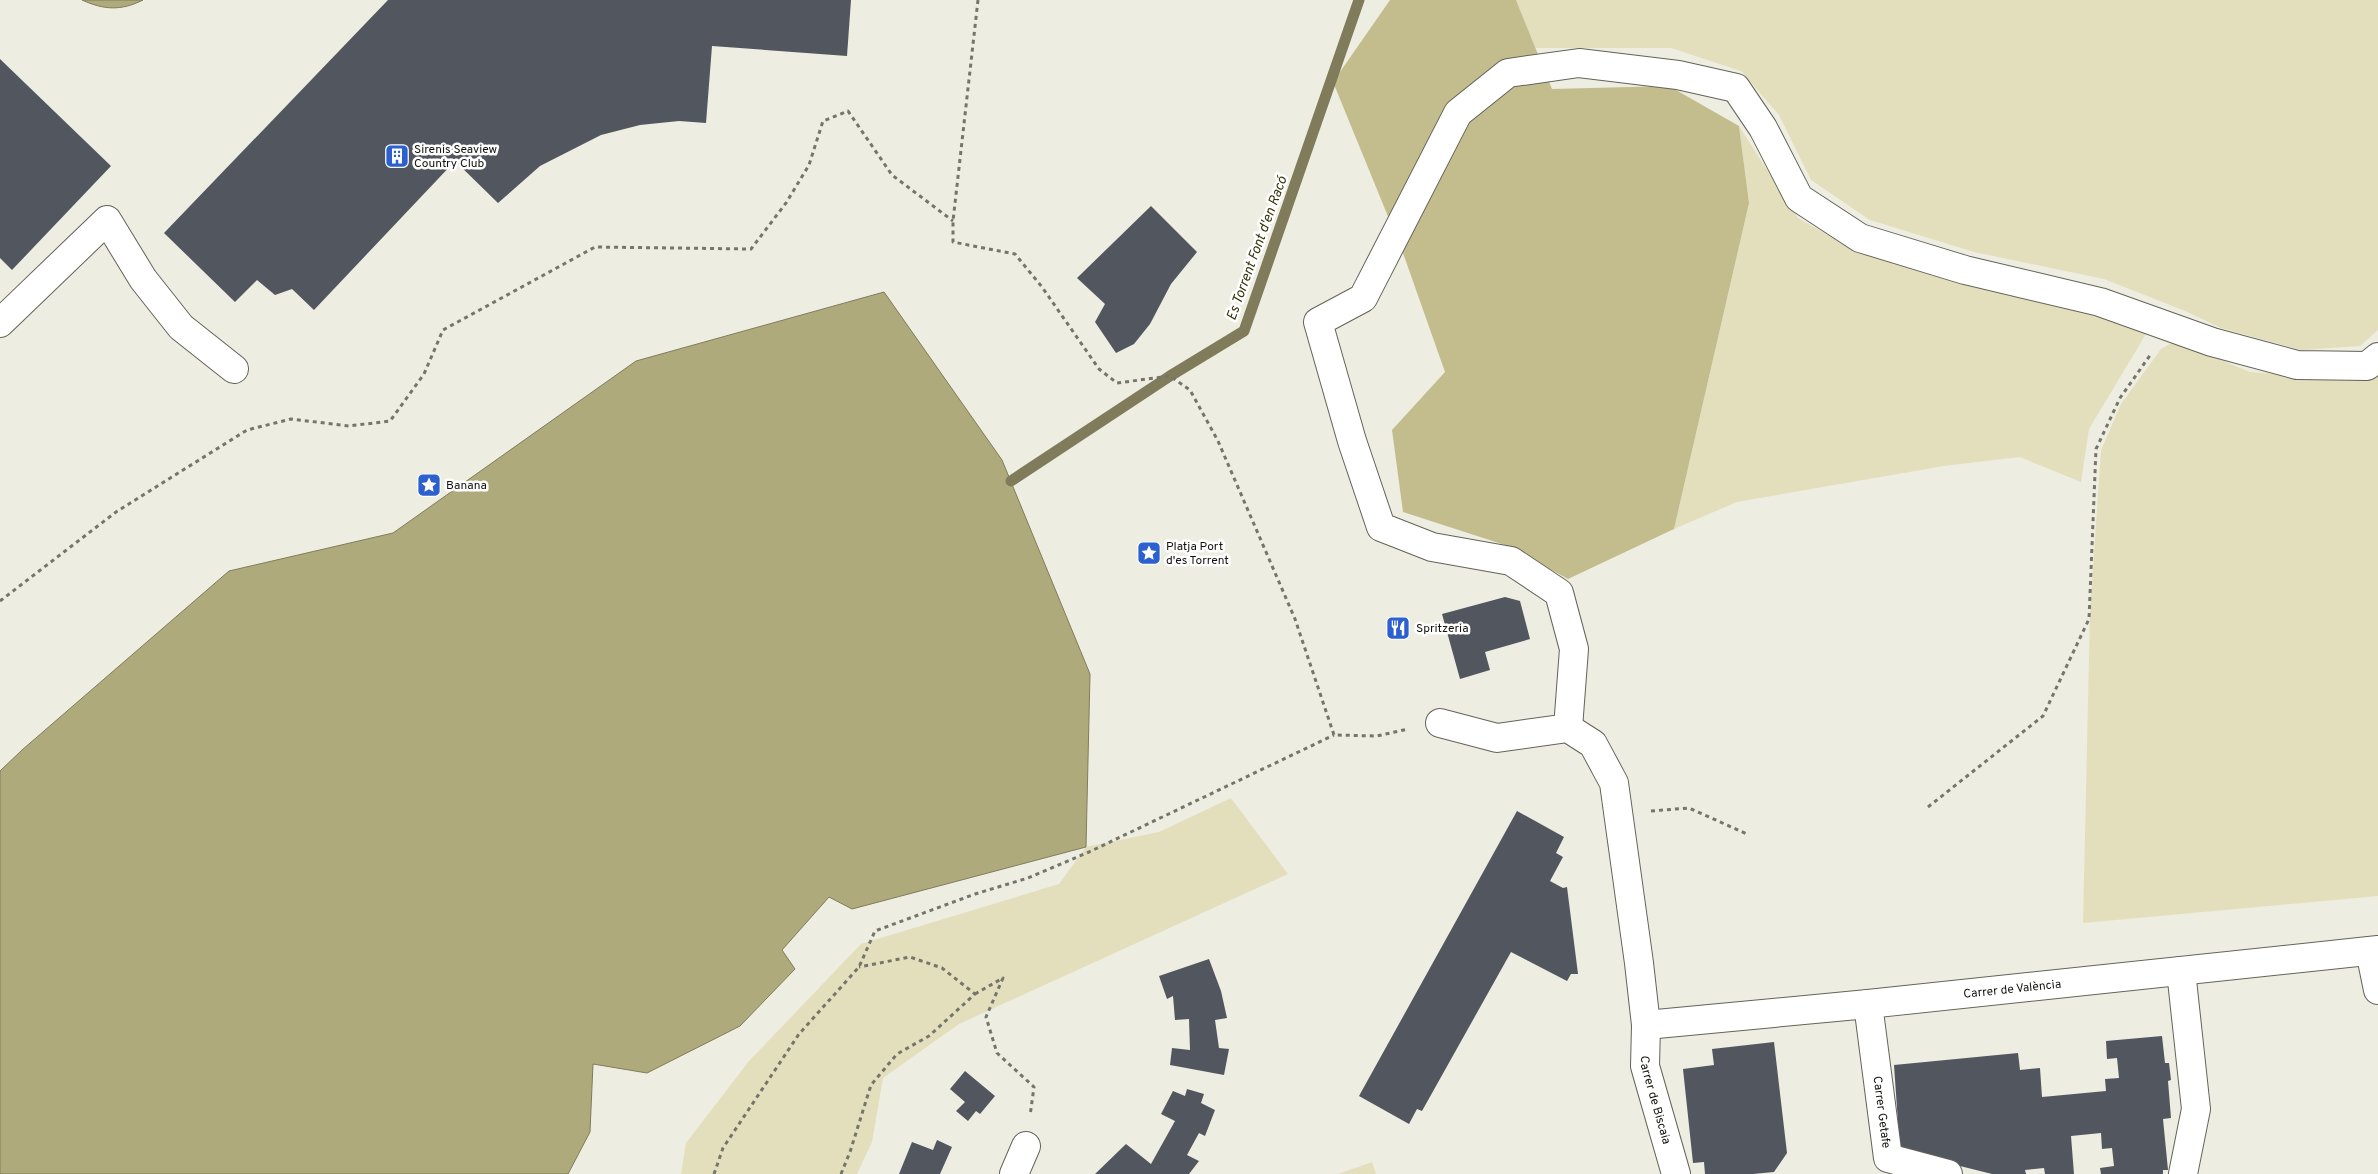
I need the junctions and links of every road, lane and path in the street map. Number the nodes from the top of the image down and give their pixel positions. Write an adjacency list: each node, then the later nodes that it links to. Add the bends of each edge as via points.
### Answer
1 (978, 0): 2 (path)
2 (954, 221): 7 (path, via 892,175 848,111 823,121 809,165 786,203 751,249 595,247 443,330 424,374 390,421 349,426 291,419 246,430 116,512); 10 (path, via 953,242 1015,254 1099,369 1117,383 1170,376 1190,390 1218,442 1295,619)
3 (0, 323): 6 (street, via 107,220 143,279 181,328)
4 (2171, 327): 5 (street, via 2212,342 2297,365 2368,366); 9 (street, via 2100,302 1965,270 1860,238 1799,198 1763,128 1736,88 1678,75 1579,63 1508,73 1458,113 1363,298 1318,322 1381,527 1432,547 1511,561 1559,592 1574,649); 11 (path, via 2120,398 2096,449 2089,619 2042,716)
5 (2378, 357)
6 (234, 369)
7 (0, 601)
8 (1440, 723): 9 (street, via 1498,738); 10 (path, via 1377,736)
9 (1568, 728): 20 (street, Carrer de Biscaia, via 1593,744 1614,783)
10 (1334, 735): 15 (path, via 1090,852 1028,878 975,894 875,932)
11 (1928, 807)
12 (1671, 808): 13 (path, via 1689,808)
13 (1747, 834)
14 (2374, 950): 16 (street, Carrer de València); 17 (street)
15 (859, 967): 18 (path, via 910,957 942,968); 22 (path, via 799,1034 723,1148)
16 (2181, 970): 19 (street, Carrer de València); 27 (street, via 2196,1109)
17 (2378, 990)
18 (975, 994): 21 (path, via 1003,978 986,1017 997,1053 1034,1086); 23 (path, via 929,1036 897,1054 871,1085)
19 (1868, 1004): 20 (street, Carrer de València); 26 (street, Carrer Getafe, via 1888,1158)
20 (1646, 1025): 25 (street, Carrer de Biscaia, via 1645,1066)
21 (1026, 1146): 24 (street)
22 (714, 1174)
23 (841, 1174)
24 (1014, 1174)
25 (1676, 1174)
26 (1948, 1174)
27 (2183, 1174)

